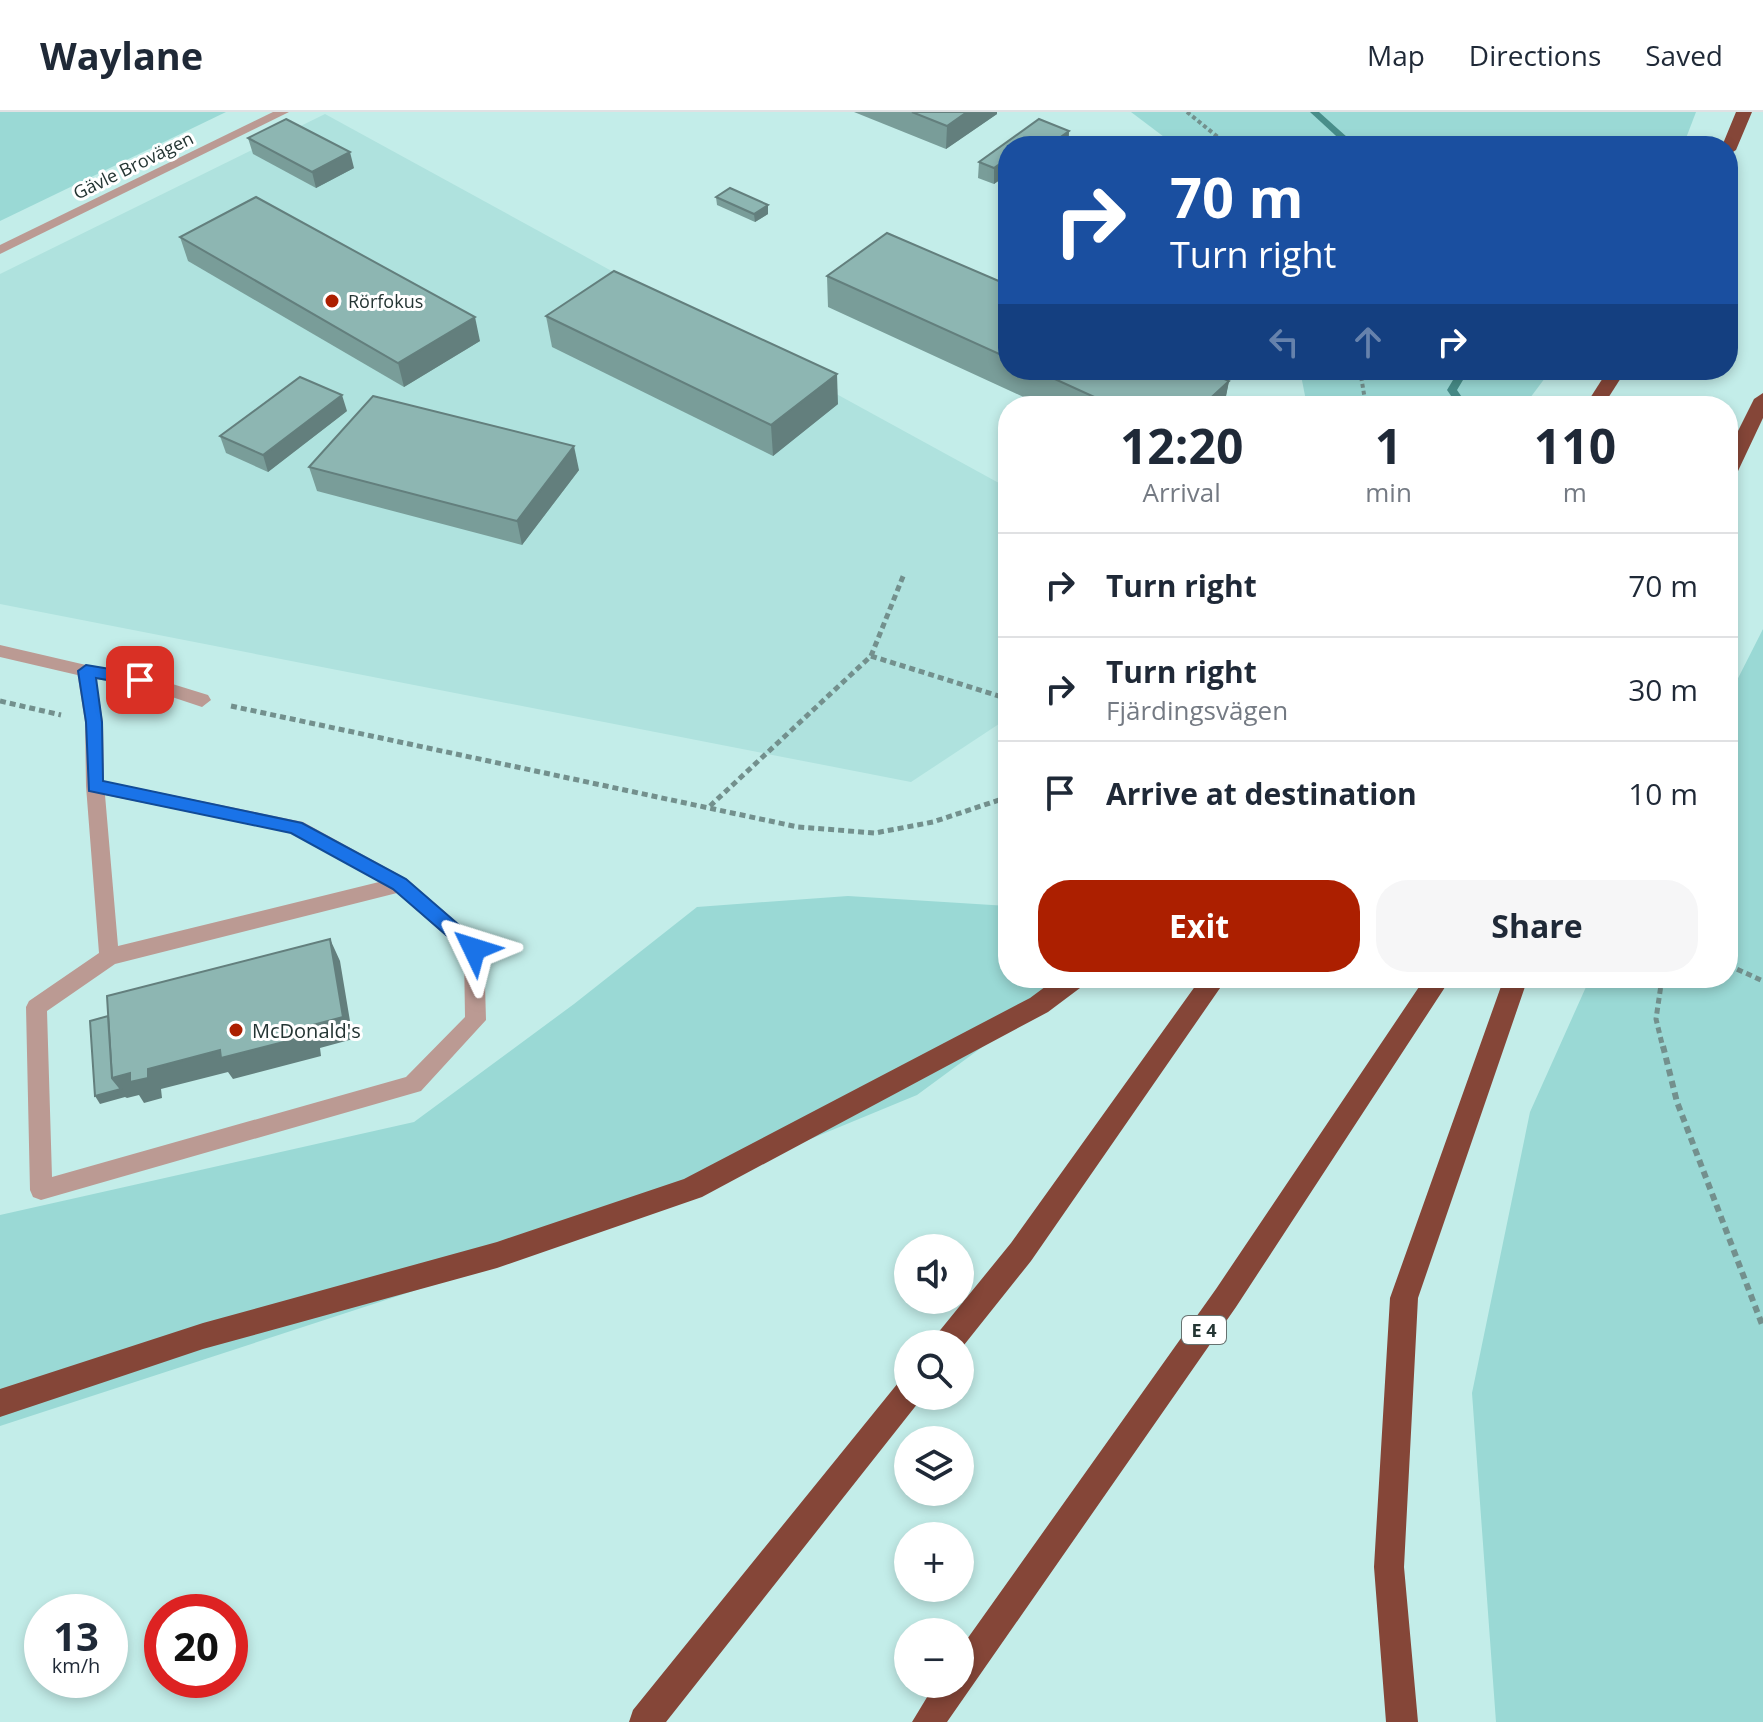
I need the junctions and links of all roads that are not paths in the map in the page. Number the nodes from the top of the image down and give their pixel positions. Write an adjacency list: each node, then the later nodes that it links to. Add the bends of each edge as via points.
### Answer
1 (283, 112): 4 (street, Gävle Brovägen)
2 (1744, 112): 3 (highway)
3 (1734, 136)
4 (0, 250)
5 (1763, 399): 6 (highway)
6 (1738, 450)
7 (0, 651): 8 (street)
8 (86, 671): 9 (street, via 140,680); 10 (street)
9 (202, 700)
10 (95, 786): 11 (street, via 296,827); 12 (street)
11 (400, 884): 12 (street); 12 (street, via 474,949 476,1020 413,1084 41,1190 36,1007)
12 (109, 957)
13 (1062, 988): 18 (highway, via 1039,1005 692,1188 497,1255 203,1336)
14 (1208, 988): 17 (highway, via 1021,1252)
15 (1432, 988): 20 (highway, E 4, via 1226,1298)
16 (1512, 988): 24 (highway, via 1404,1298 1389,1567)
17 (958, 1330)
18 (0, 1403)
19 (894, 1410): 22 (highway)
20 (974, 1656)
21 (944, 1698): 23 (highway)
22 (645, 1722)
23 (928, 1722)
24 (1402, 1722)

